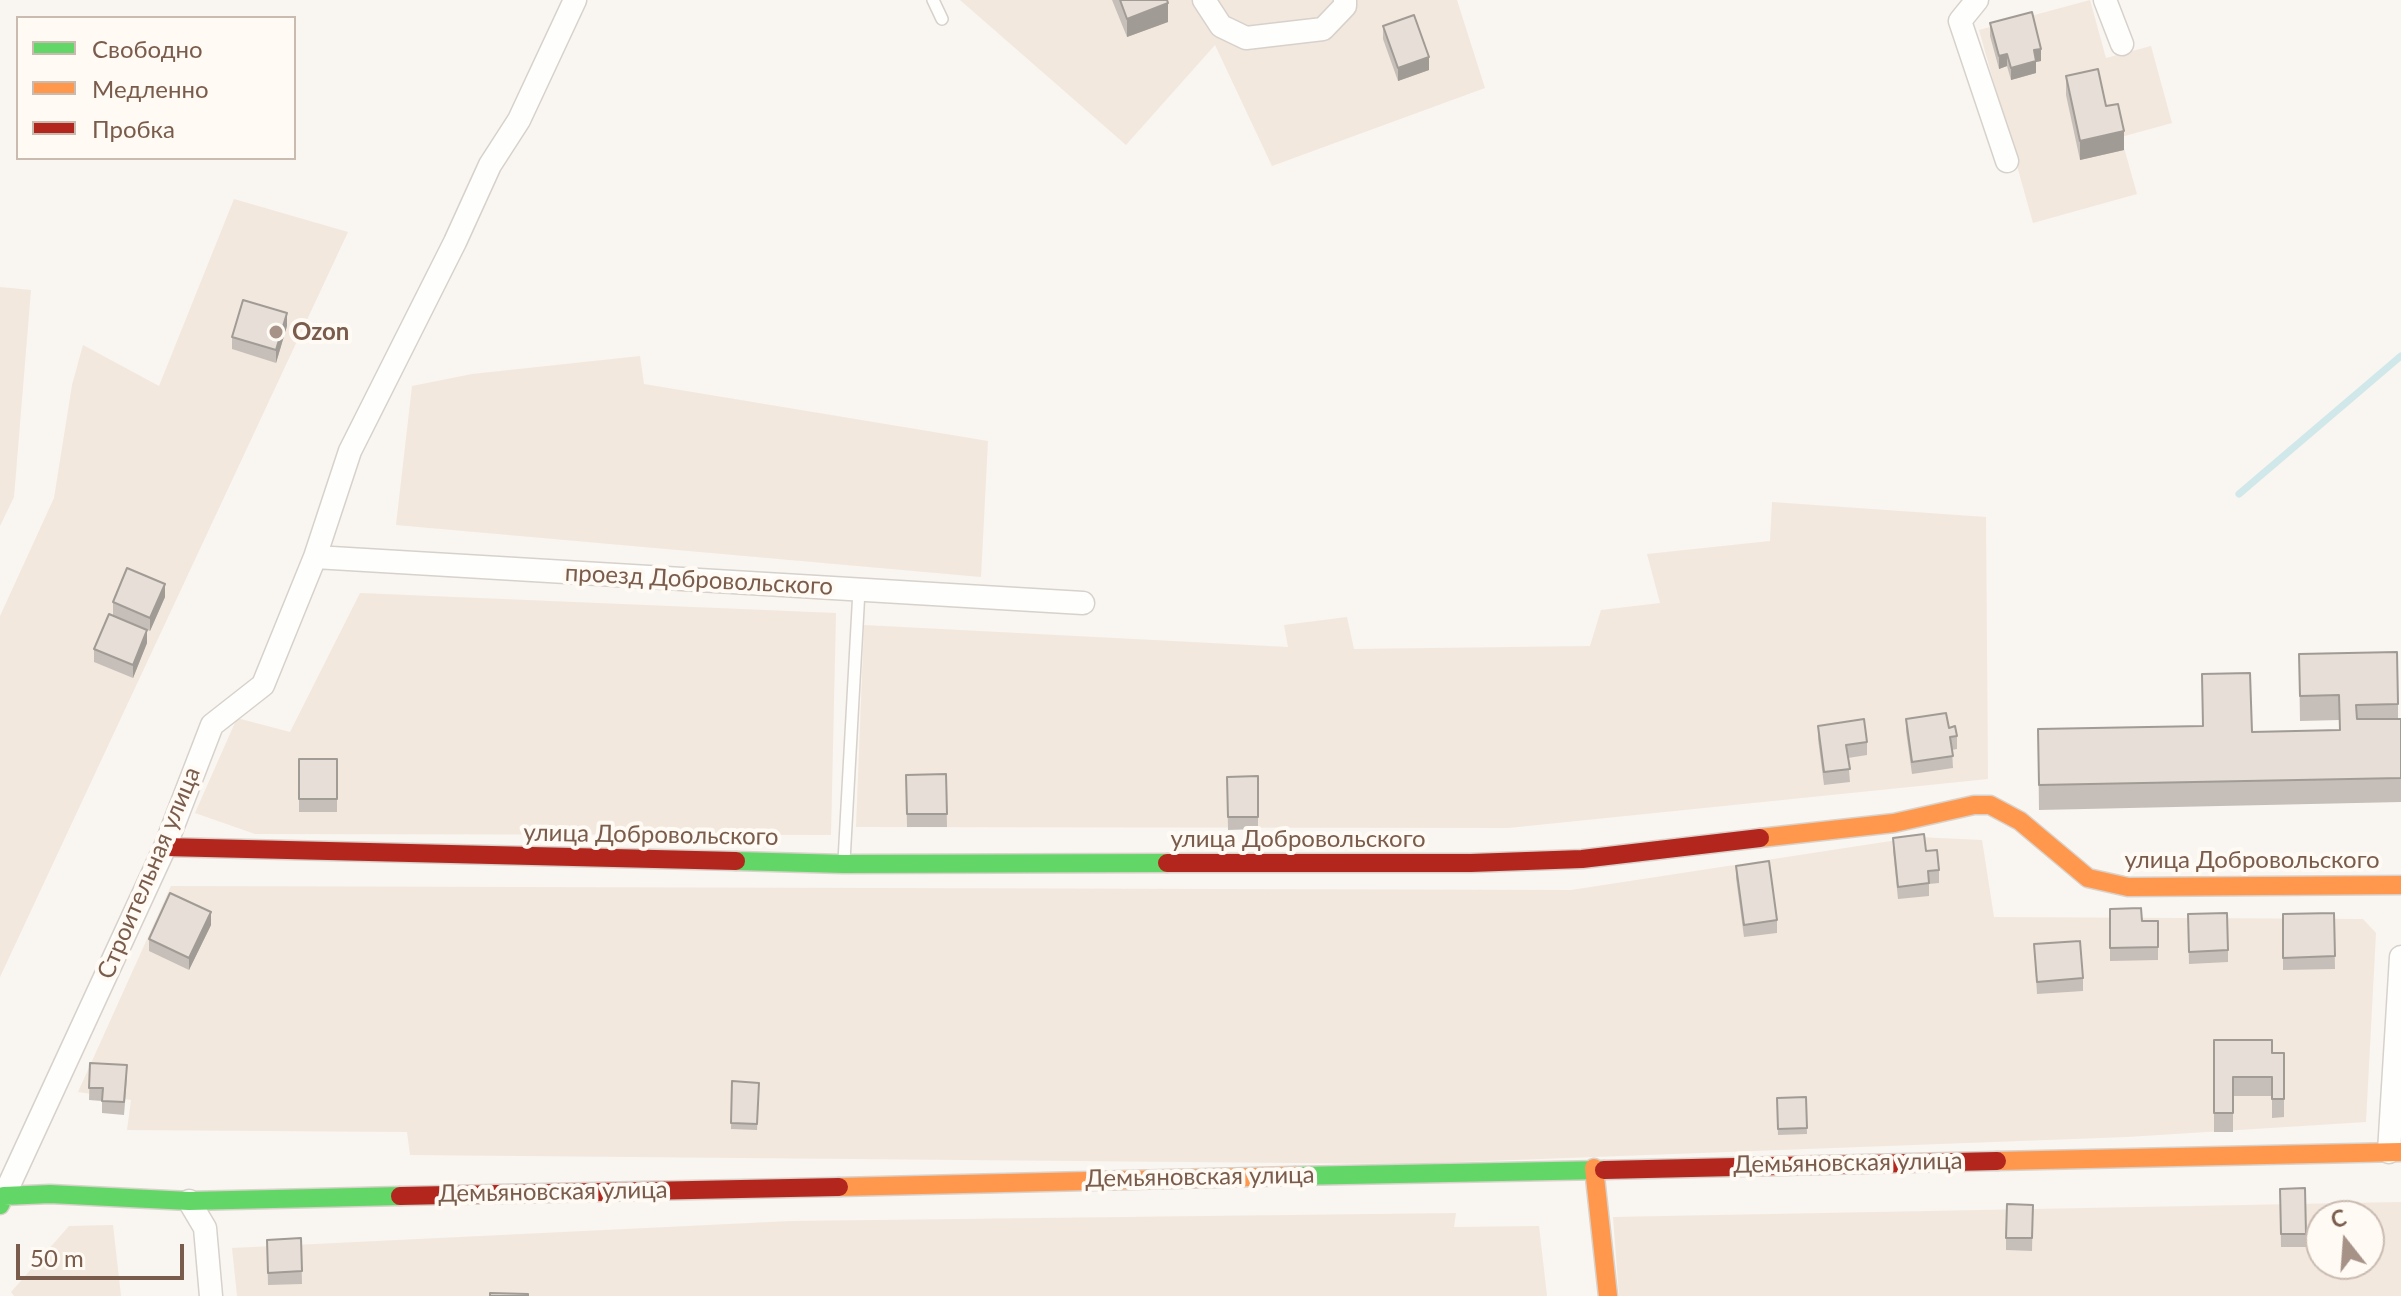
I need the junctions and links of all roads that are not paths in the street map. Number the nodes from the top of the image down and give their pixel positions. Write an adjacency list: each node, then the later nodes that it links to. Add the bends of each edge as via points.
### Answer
1 (575, 0): 10 (street, Строительная улица, via 350,451)
2 (933, 0): 7 (lane)
3 (1204, 0): 4 (street, via 1221,26 1246,38 1323,29)
4 (1345, 0)
5 (1977, 0): 9 (street, via 1960,21)
6 (2105, 0): 8 (street)
7 (942, 19)
8 (2122, 44)
9 (2007, 161)
10 (315, 557): 11 (street, проезд Добровольского); 13 (street, Строительная улица, via 263,685 212,725)
11 (859, 590): 12 (street, проезд Добровольского); 14 (lane)
12 (1083, 603)
13 (165, 847): 14 (street, улица Добровольского); 19 (street, Строительная улица)
14 (843, 864): 15 (street, улица Добровольского, via 1582,859 1894,823 1990,805 2020,821 2088,878 2128,887)
15 (2401, 885)
16 (2401, 957): 17 (street)
17 (2395, 1152): 18 (street, Демьяновская улица)
18 (1594, 1168): 20 (street, Демьяновская улица); 22 (street)
19 (1, 1199): 20 (street, Демьяновская улица, via 50,1194)
20 (189, 1201): 21 (street, via 205,1228)
21 (211, 1296)
22 (1608, 1296)

